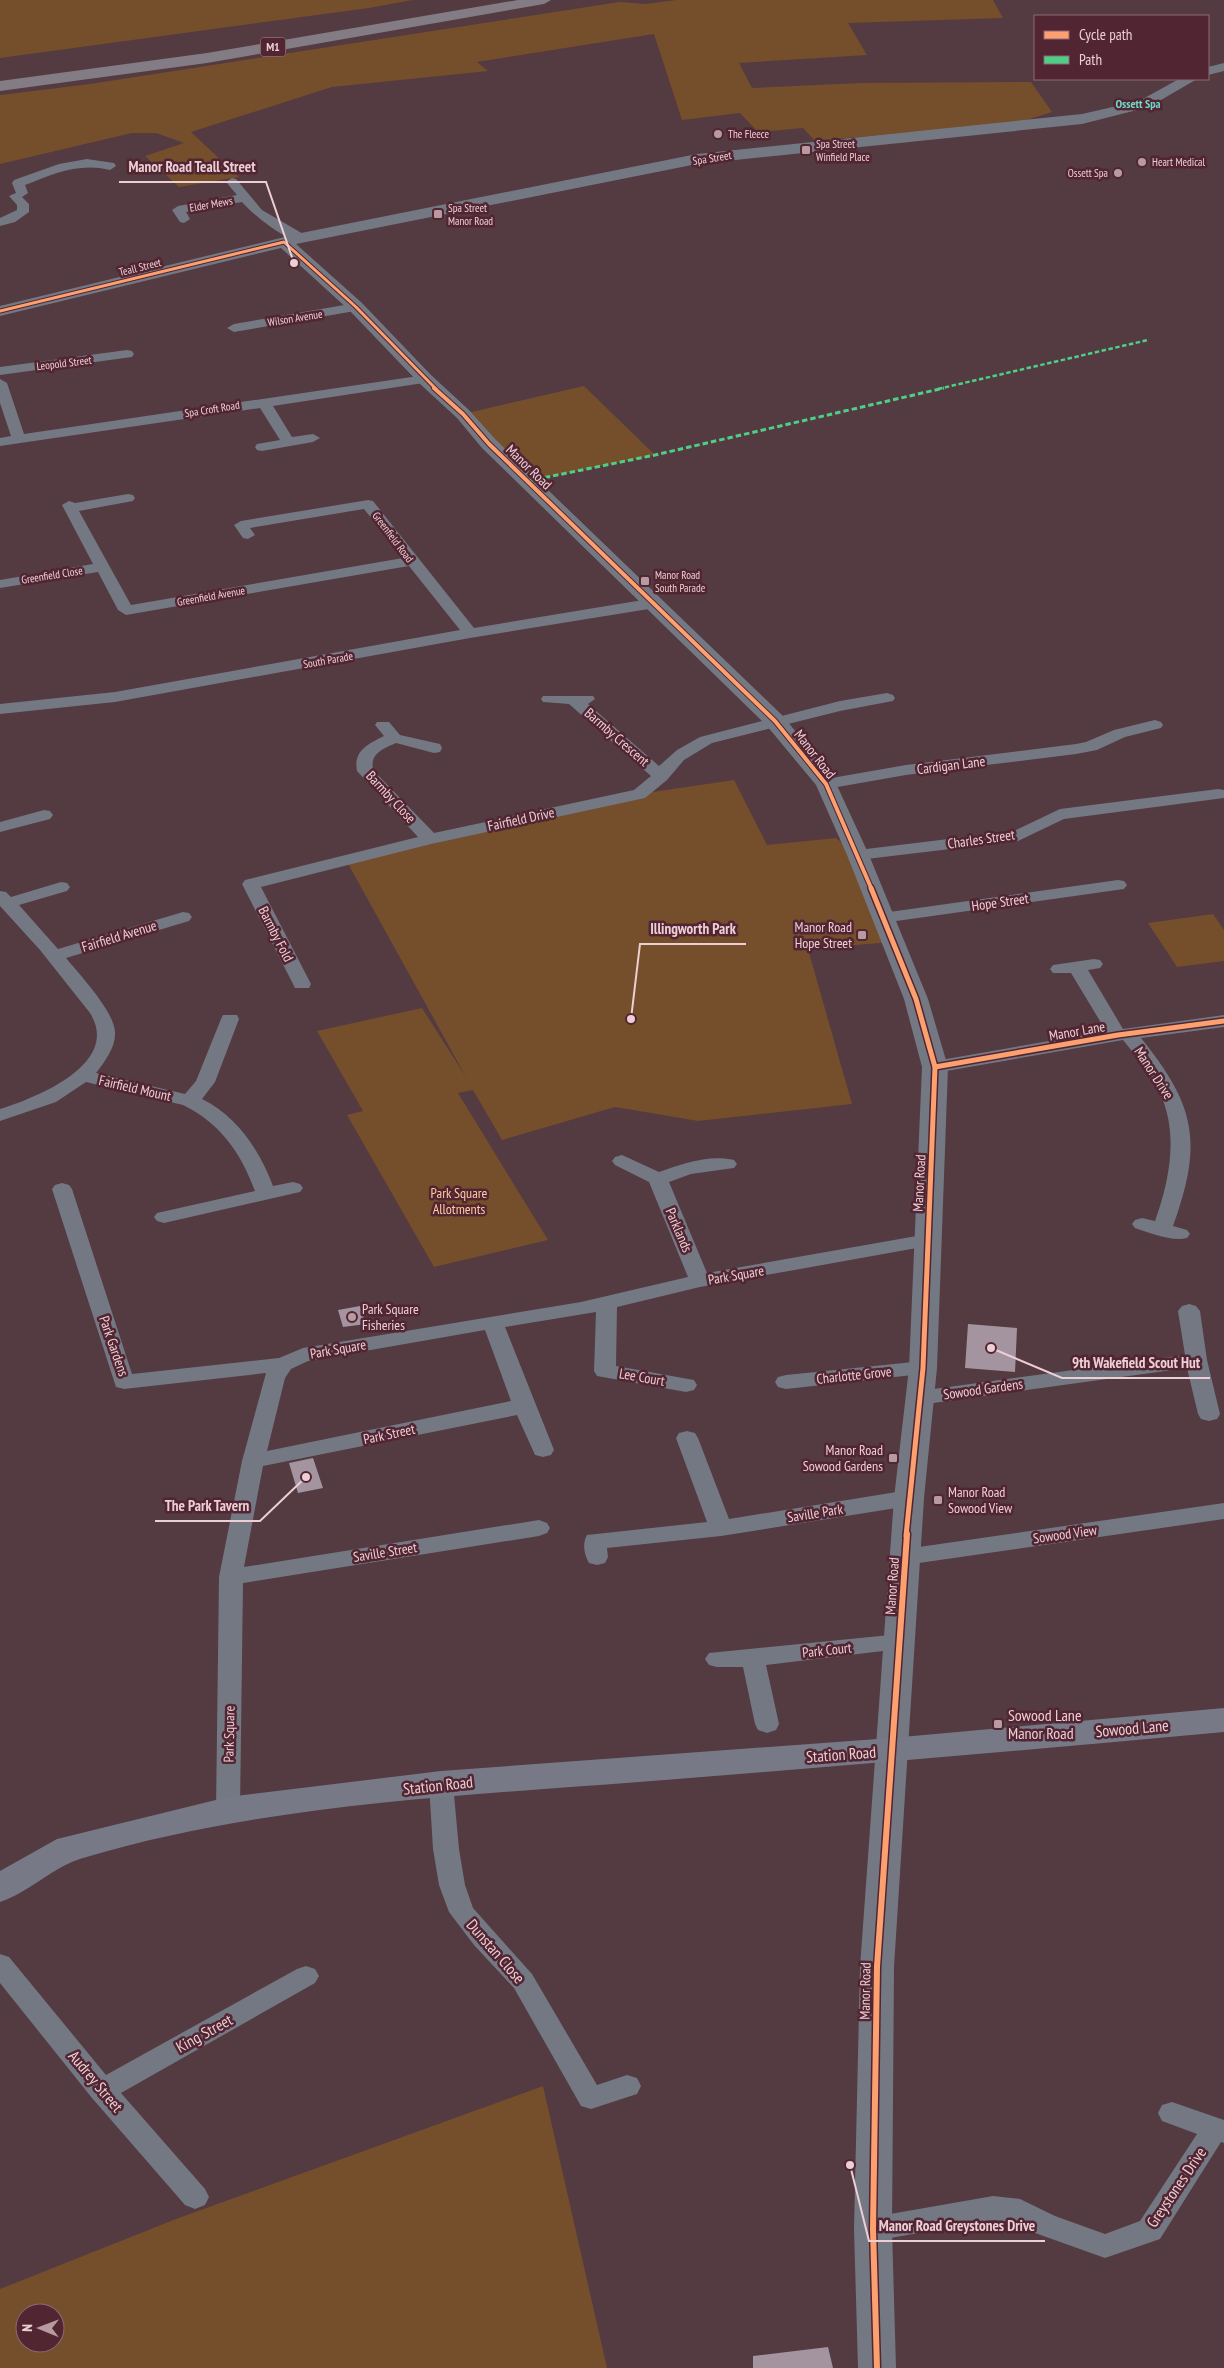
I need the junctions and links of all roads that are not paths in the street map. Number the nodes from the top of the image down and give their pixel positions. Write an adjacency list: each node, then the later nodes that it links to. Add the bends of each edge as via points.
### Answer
1 (488, 0): 5 (highway, M1)
2 (544, 0): 7 (highway, M1, via 207,58)
3 (1224, 66): 4 (street)
4 (1209, 70)
5 (0, 72)
6 (1188, 80): 15 (street, Spa Street, via 1144,104 1066,121 697,159)
7 (0, 86)
8 (110, 166): 10 (street, via 89,162 70,166 18,183)
9 (232, 182): 12 (street, via 245,196)
10 (22, 194): 11 (street); 14 (street, via 23,212)
11 (0, 197)
12 (243, 198): 13 (street, Elder Mews, via 181,215); 15 (street)
13 (163, 210)
14 (0, 222)
15 (293, 240): 16 (street, Manor Road); 17 (street, Teall Street)
16 (356, 307): 18 (street, Wilson Avenue); 21 (street, Manor Road)
17 (0, 310)
18 (234, 328)
19 (127, 354): 20 (street, Leopold Street)
20 (0, 371)
21 (425, 379): 23 (street, Spa Croft Road); 34 (street, Manor Road)
22 (0, 383): 25 (street)
23 (264, 402): 25 (street, Spa Croft Road); 27 (street)
24 (313, 438): 27 (street)
25 (19, 439): 26 (street, Spa Croft Road)
26 (0, 442)
27 (288, 442): 28 (street)
28 (262, 446)
29 (128, 498): 32 (street, Greenfield Avenue, via 69,506)
30 (248, 535): 31 (street, Greenfield Road, via 241,525 368,504)
31 (412, 561): 32 (street, Greenfield Avenue, via 126,610); 35 (street, Greenfield Road)
32 (101, 567): 33 (street, Greenfield Close)
33 (2, 585)
34 (655, 603): 35 (street, South Parade); 39 (street, Manor Road)
35 (470, 633): 38 (street, South Parade, via 115,697)
36 (887, 698): 39 (street, Fairfield Drive)
37 (548, 699): 42 (street, Barmby Crescent, via 580,699)
38 (0, 709)
39 (775, 721): 42 (street, Fairfield Drive, via 706,740 671,762); 43 (street, Manor Road)
40 (1155, 725): 43 (street, Cardigan Lane, via 1076,749 906,770)
41 (434, 748): 47 (street, Barmby Close, via 389,732 364,756 362,763 365,771)
42 (661, 776): 47 (street, Fairfield Drive, via 639,794)
43 (826, 784): 48 (street, Manor Road)
44 (1218, 794): 48 (street, Charles Street, via 1060,814 1018,836)
45 (44, 815): 46 (street)
46 (0, 827)
47 (430, 839): 49 (street, Fairfield Drive)
48 (858, 855): 54 (street, Manor Road)
49 (250, 884): 57 (street, Barmby Fold)
50 (1118, 885): 54 (street, Hope Street)
51 (62, 887): 52 (street)
52 (4, 899): 55 (street)
53 (184, 917): 55 (street, Fairfield Avenue)
54 (882, 918): 61 (street, Manor Road, via 916,999)
55 (55, 956): 62 (street, via 104,1022 106,1039 99,1058)
56 (1077, 967): 60 (street, Manor Drive)
57 (302, 984)
58 (230, 1019): 63 (street, Fairfield Mount, via 205,1082)
59 (1224, 1021): 60 (street, Manor Lane)
60 (1123, 1035): 61 (street, Manor Lane); 72 (street, Manor Drive, via 1169,1090 1178,1114 1182,1144 1171,1231)
61 (936, 1067): 73 (street, Manor Road)
62 (80, 1076): 63 (street, Fairfield Mount); 64 (street, via 65,1090)
63 (190, 1101): 70 (street, Fairfield Mount, via 217,1117 242,1144 253,1160)
64 (0, 1115)
65 (622, 1161): 67 (street)
66 (727, 1164): 67 (street, via 688,1168)
67 (658, 1179): 74 (street, Parklands)
68 (293, 1188): 70 (street)
69 (62, 1189): 79 (street, Park Gardens, via 124,1382)
70 (266, 1194): 71 (street)
71 (164, 1217)
72 (1142, 1224)
73 (928, 1240): 74 (street, Park Square); 81 (street, Manor Road)
74 (700, 1281): 75 (street, Park Square)
75 (607, 1303): 77 (street, Park Square); 82 (street, Lee Court, via 605,1371)
76 (1189, 1310): 78 (street)
77 (493, 1322): 79 (street, Park Square, via 303,1355); 83 (street)
78 (1196, 1360): 81 (street, Sowood Gardens); 84 (street)
79 (283, 1364): 87 (street, Park Square, via 274,1377)
80 (786, 1382): 81 (street, Charlotte Grove)
81 (921, 1383): 88 (street, Manor Road)
82 (686, 1385)
83 (524, 1406): 86 (street); 87 (street, Park Street)
84 (1209, 1414)
85 (687, 1438): 91 (street)
86 (543, 1450)
87 (253, 1462): 94 (street, Park Square)
88 (908, 1498): 91 (street, Saville Park); 93 (street, Manor Road)
89 (1224, 1511): 93 (street, Sowood View)
90 (539, 1528): 94 (street, Saville Street)
91 (721, 1528): 92 (street, Saville Park, via 595,1540)
92 (597, 1557)
93 (905, 1557): 95 (street, Manor Road)
94 (231, 1577): 102 (street, Park Square)
95 (900, 1642): 96 (street, Park Court); 100 (street, Manor Road)
96 (754, 1658): 97 (street, Park Court); 99 (street)
97 (716, 1659)
98 (1224, 1720): 100 (main road, Sowood Lane)
99 (767, 1724)
100 (891, 1750): 101 (main road, Station Road); 111 (street, Manor Road, via 877,1967)
101 (441, 1784): 102 (main road, Station Road); 106 (street, Dunstan Close, via 446,1849 452,1885 462,1912 523,1981 591,2098)
102 (228, 1810): 103 (main road, Station Road, via 69,1848)
103 (0, 1888)
104 (0, 1964): 107 (street, Audrey Street)
105 (306, 1976): 107 (street, King Street)
106 (626, 2086)
107 (102, 2090): 110 (street, Audrey Street)
108 (1172, 2113): 109 (street, Greystones Drive)
109 (1219, 2131): 111 (street, Greystones Drive, via 1150,2230 1105,2246 1045,2225 1020,2211 993,2208)
110 (195, 2197)
111 (873, 2229): 112 (street, Manor Road)
112 (877, 2368)

